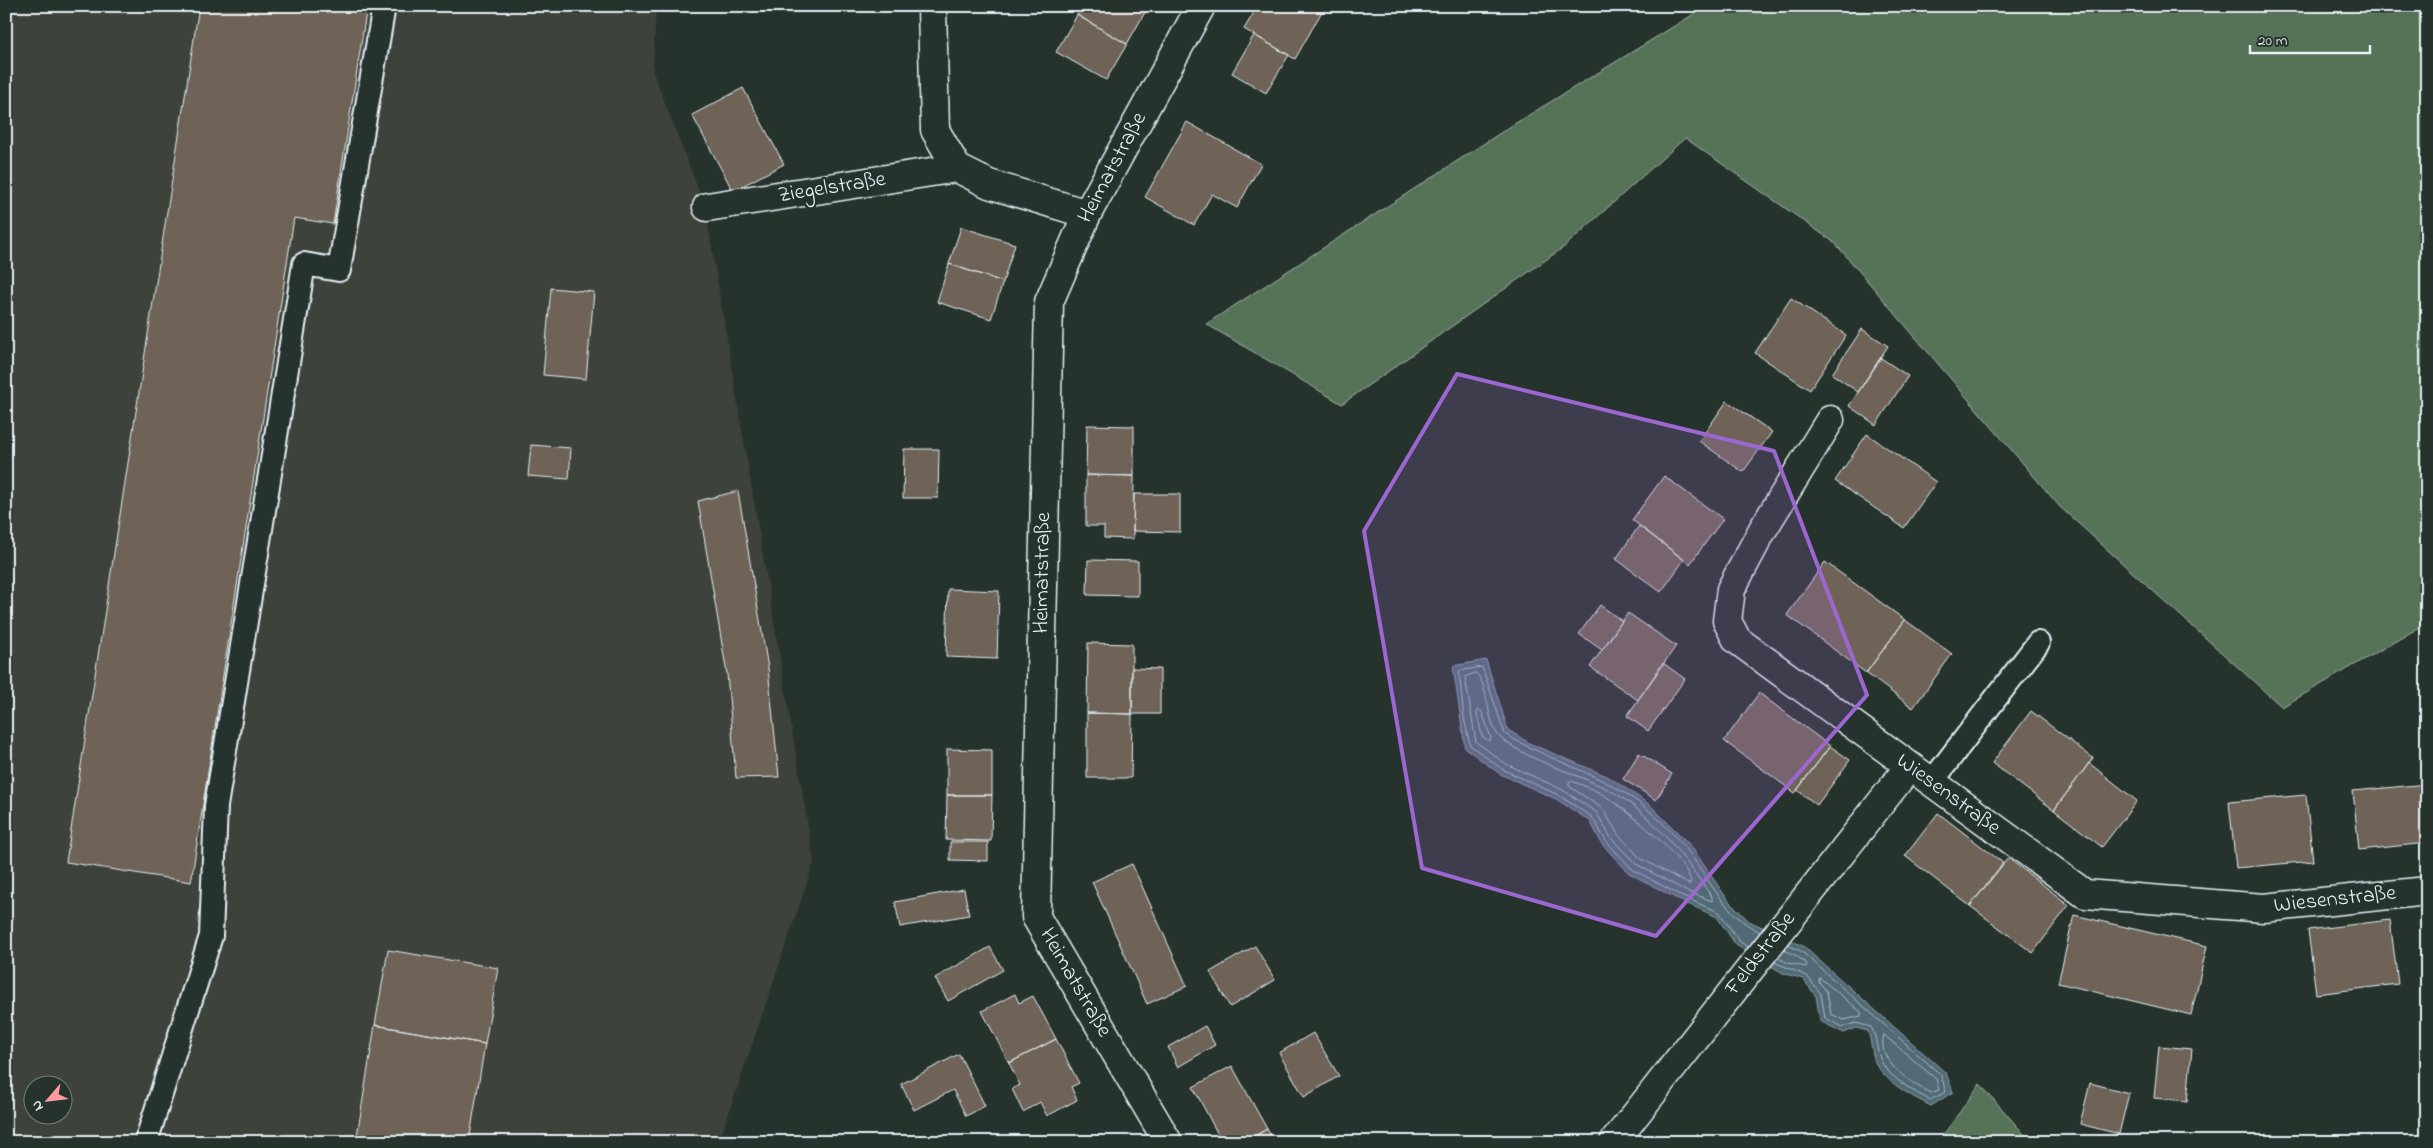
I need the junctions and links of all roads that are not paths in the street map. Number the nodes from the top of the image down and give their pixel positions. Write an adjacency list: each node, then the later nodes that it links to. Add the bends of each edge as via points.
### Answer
1 (384, 6): 11 (lane, via 340,270 304,264 216,806 211,936)
2 (932, 6): 4 (street, via 935,130)
3 (1201, 6): 6 (street, Heimatstraße)
4 (957, 168): 5 (street, Ziegelstraße); 6 (street, via 989,184)
5 (707, 207)
6 (1088, 214): 12 (street, Heimatstraße, via 1049,302 1036,918)
7 (1830, 420): 9 (street, Wiesenstraße, via 1763,529 1731,589 1727,621 1737,640)
8 (2038, 643): 9 (lane)
9 (1920, 775): 10 (street, Wiesenstraße, via 2085,894 2264,908); 13 (street, Feldstraße, via 1826,874)
10 (2427, 891)
11 (146, 1142)
12 (1168, 1142)
13 (1614, 1142)

